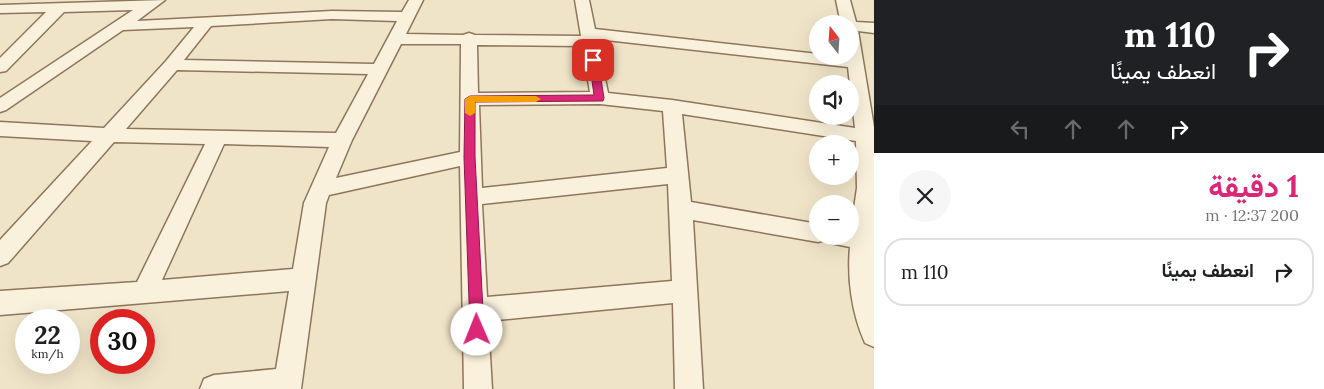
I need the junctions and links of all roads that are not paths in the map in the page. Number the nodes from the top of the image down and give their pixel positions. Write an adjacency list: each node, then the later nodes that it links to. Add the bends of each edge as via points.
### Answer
1 (582, 0): 12 (street)
2 (843, 0): 7 (street)
3 (155, 2): 4 (street); 9 (street)
4 (61, 6): 5 (street); 18 (street)
5 (0, 9)
6 (411, 9): 8 (street); 14 (street)
7 (847, 15)
8 (206, 22): 9 (street); 16 (street)
9 (121, 26): 21 (street)
10 (859, 27): 11 (street)
11 (874, 28)
12 (590, 37): 13 (street); 15 (street); 23 (street)
13 (469, 38): 14 (street); 24 (street)
14 (396, 39): 19 (street)
15 (809, 58)
16 (172, 65): 19 (street); 28 (street)
17 (856, 65): 22 (street)
18 (0, 67)
19 (380, 68): 30 (street)
20 (0, 79): 21 (street)
21 (36, 82): 25 (street)
22 (867, 90): 31 (street)
23 (600, 98): 24 (street); 26 (street)
24 (470, 99): 32 (street)
25 (0, 106)
26 (672, 106): 31 (street); 33 (street)
27 (0, 128): 28 (street)
28 (110, 135): 29 (street); 41 (street)
29 (217, 138): 30 (street); 44 (street)
30 (342, 140): 34 (street)
31 (869, 142): 37 (street)
32 (470, 157): 34 (street); 35 (street)
33 (678, 175): 35 (street); 36 (street)
34 (320, 189): 42 (street)
35 (471, 197): 46 (street)
36 (681, 208): 38 (street); 43 (street)
37 (870, 218): 40 (street)
38 (809, 231)
39 (859, 240): 40 (street)
40 (862, 240): 47 (street, via 862,282)
41 (0, 256)
42 (303, 279): 44 (street); 48 (street)
43 (685, 291): 46 (street); 51 (street)
44 (144, 293): 45 (street)
45 (0, 303)
46 (476, 310): 50 (street)
47 (874, 334)
48 (288, 386): 49 (street)
49 (214, 389)
50 (478, 389)
51 (689, 389)

